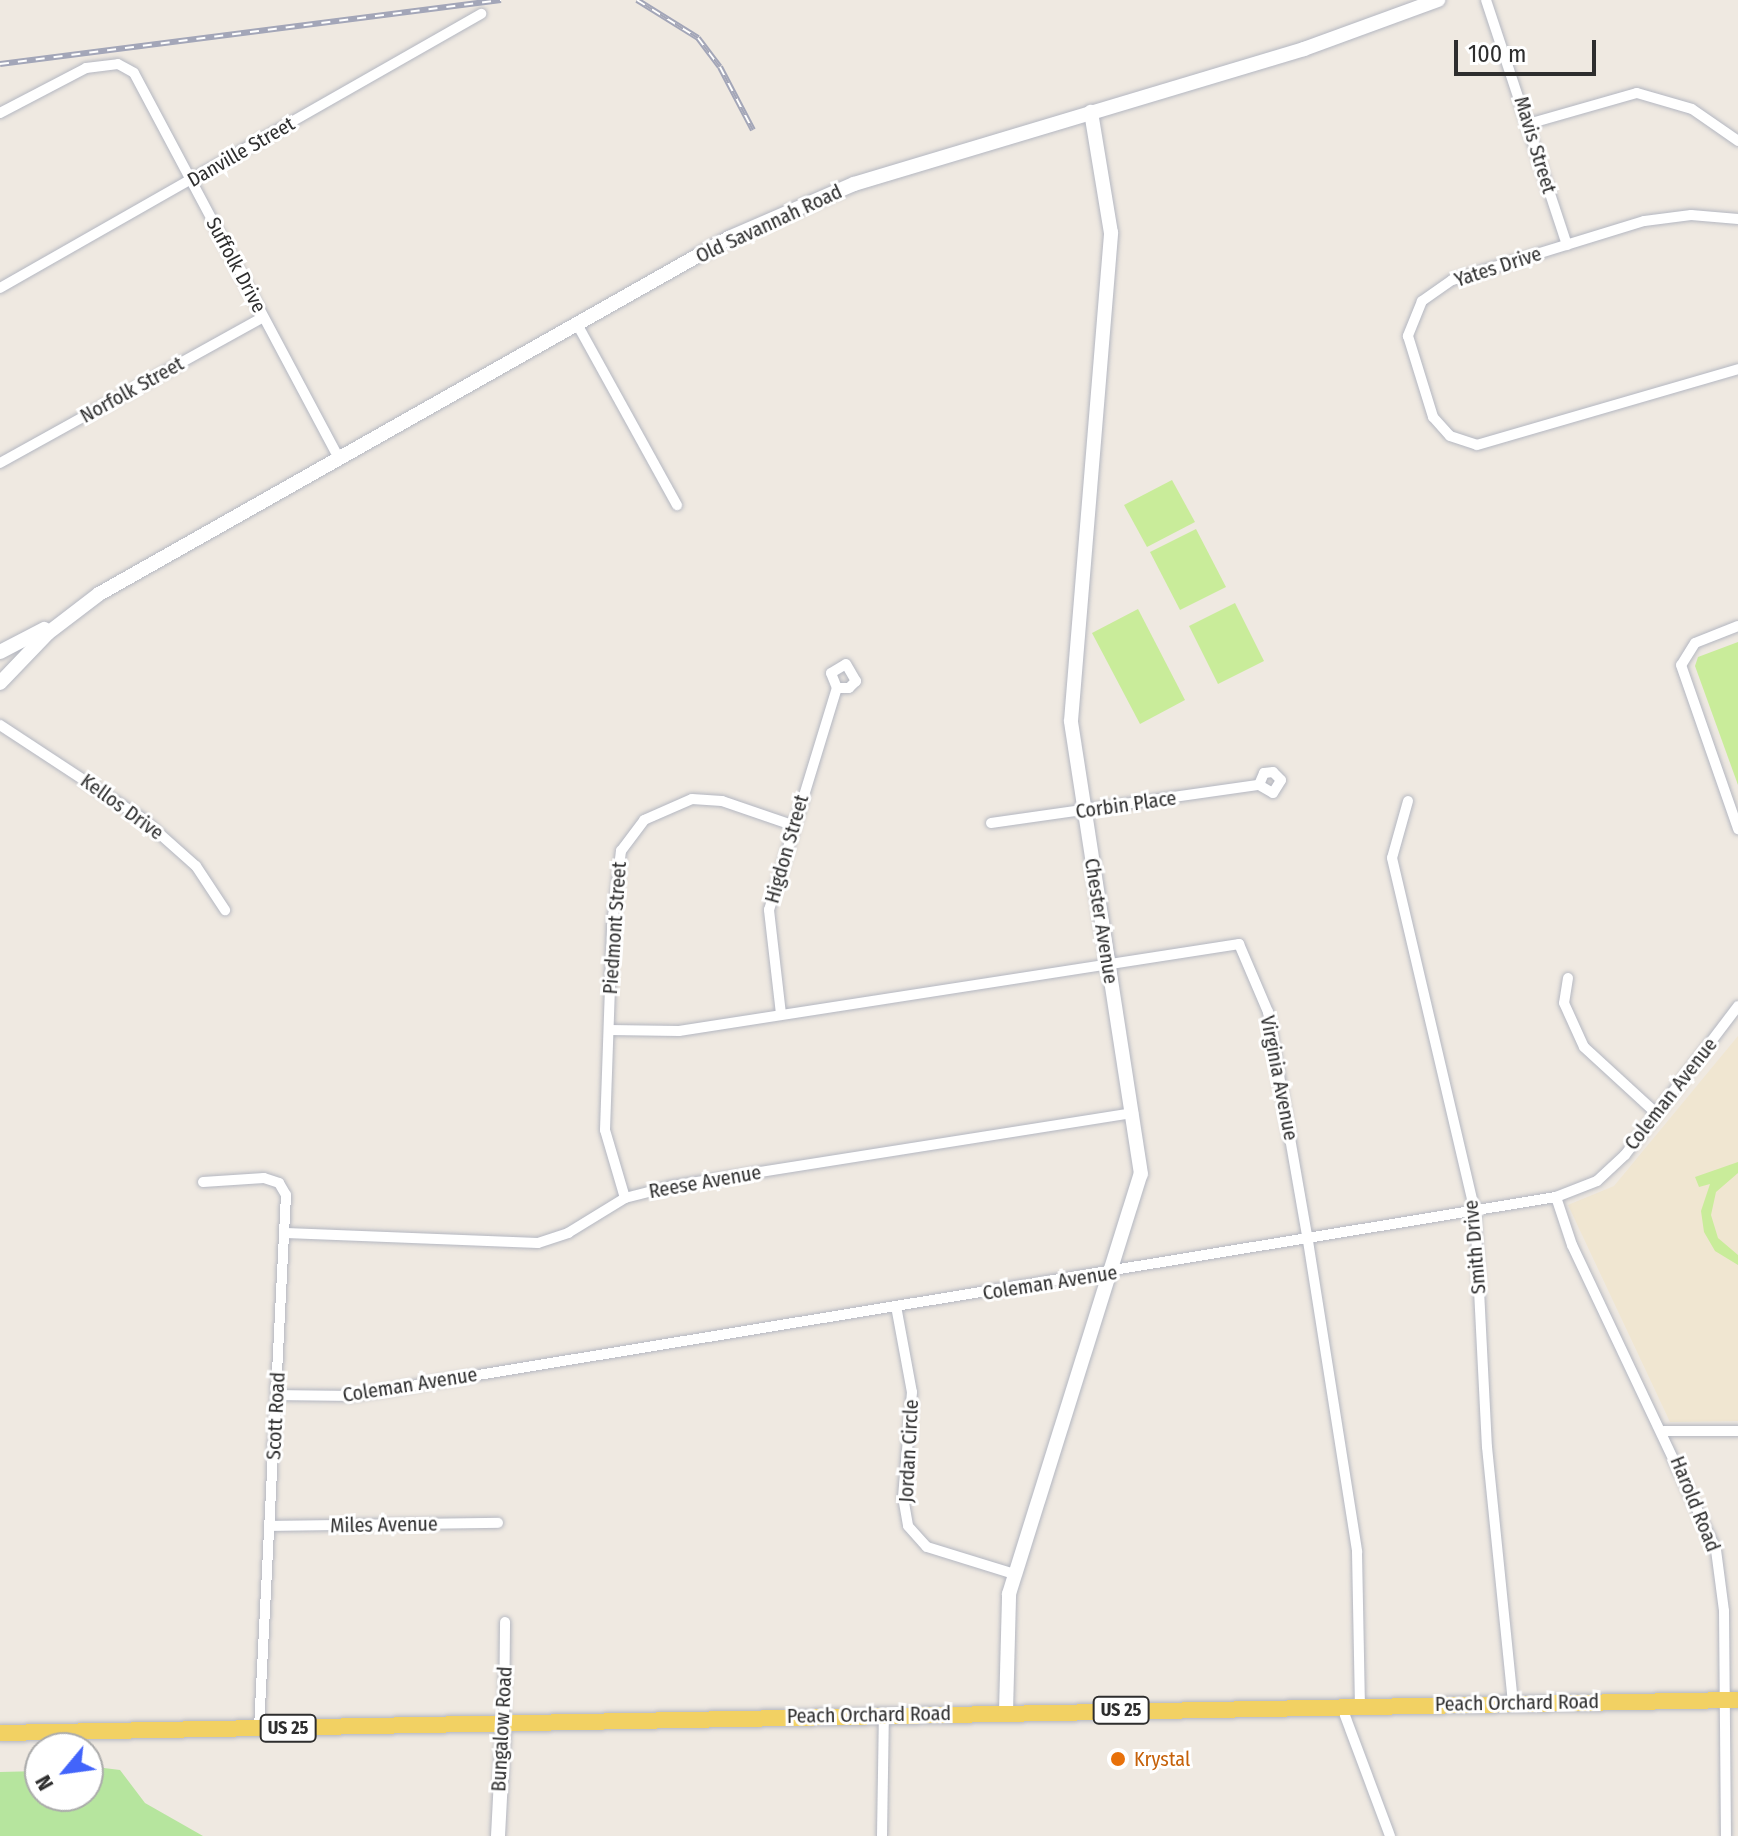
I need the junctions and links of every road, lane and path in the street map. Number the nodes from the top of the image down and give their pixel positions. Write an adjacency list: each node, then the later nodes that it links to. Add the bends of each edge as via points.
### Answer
1 (1438, 0): 4 (street, Old Savannah Road, via 1304,49)
2 (1486, 0): 6 (street, Mavis Street)
3 (481, 14): 8 (street, Danville Street)
4 (1091, 112): 13 (street, Old Savannah Road, via 820,197 729,238); 26 (street, Chester Avenue, via 1111,233 1071,721)
5 (0, 113): 8 (street, Suffolk Drive, via 86,68 118,64 134,73)
6 (1528, 124): 7 (street, via 1637,93 1692,109); 10 (street, Mavis Street)
7 (1738, 141)
8 (191, 180): 11 (street, Danville Street); 12 (street, Suffolk Drive)
9 (1738, 219): 10 (street, Yates Drive, via 1658,218)
10 (1567, 245): 14 (street, Yates Drive, via 1452,280 1417,308 1408,336 1410,352 1427,406 1450,436 1477,445 1498,442)
11 (0, 288)
12 (263, 317): 15 (street, Suffolk Drive); 16 (street, Norfolk Street)
13 (577, 324): 15 (street, Old Savannah Road); 17 (street)
14 (1738, 369)
15 (339, 458): 18 (street, Old Savannah Road)
16 (0, 463)
17 (677, 505)
18 (69, 615): 20 (street); 21 (street)
19 (1738, 626): 29 (street, via 1684,652 1683,680)
20 (0, 652)
21 (0, 683)
22 (837, 688): 28 (street, Higdon Street)
23 (0, 725): 30 (street, Kellos Drive, via 155,829 196,866)
24 (1259, 785): 26 (street, Corbin Place)
25 (1408, 801): 41 (street, Smith Drive, via 1392,858)
26 (1084, 812): 27 (street, Corbin Place); 31 (street, Chester Avenue)
27 (991, 823)
28 (792, 825): 34 (street, Higdon Street, via 767,921); 35 (street, Piedmont Street, via 722,801 692,799 660,809 627,836 616,871)
29 (1738, 829)
30 (225, 910)
31 (1108, 961): 34 (street, Virginia Avenue); 36 (street, Chester Avenue); 43 (street, Virginia Avenue, via 1239,944 1268,1012)
32 (1568, 978): 37 (street, via 1564,1003 1584,1047)
33 (1738, 1006): 37 (street, Coleman Avenue)
34 (781, 1014): 35 (street, Virginia Avenue, via 679,1031)
35 (609, 1030): 40 (street, Piedmont Street, via 606,1140)
36 (1133, 1113): 40 (street, Reese Avenue, via 687,1183); 44 (street, Chester Avenue, via 1140,1188)
37 (1656, 1113): 39 (street, Coleman Avenue, via 1606,1175)
38 (203, 1182): 42 (street, Scott Road, via 256,1177 279,1183 286,1195)
39 (1556, 1197): 41 (street, Coleman Avenue); 47 (street, Harold Road, via 1572,1245)
40 (625, 1198): 42 (street, Reese Avenue, via 568,1233 538,1243)
41 (1475, 1211): 43 (street, Coleman Avenue); 54 (street, Smith Drive, via 1487,1447)
42 (286, 1233): 46 (street, Scott Road)
43 (1308, 1241): 44 (street, Coleman Avenue); 56 (street, Virginia Avenue, via 1357,1552)
44 (1113, 1273): 45 (street, Coleman Avenue); 51 (street, Chester Avenue)
45 (896, 1306): 46 (street, Coleman Avenue, via 351,1396); 51 (street, Jordan Circle, via 912,1392 903,1497 908,1526 927,1547)
46 (277, 1395): 50 (street, Scott Road)
47 (1664, 1431): 48 (street); 53 (street, Harold Road, via 1716,1550)
48 (1738, 1431)
49 (498, 1523): 50 (street, Miles Avenue)
50 (270, 1526): 60 (street, Scott Road)
51 (1014, 1574): 57 (street, Chester Avenue, via 1006,1617)
52 (505, 1622): 59 (street, Bungalow Road)
53 (1731, 1700): 54 (main road, Peach Orchard Road / US 25); 65 (street, Harold Road)
54 (1513, 1703): 56 (main road, Peach Orchard Road / US 25)
55 (1341, 1705): 56 (main road, Peach Orchard Road / US 25); 57 (main road, Peach Orchard Road / US 25); 64 (street)
56 (1360, 1705)
57 (1006, 1712): 58 (main road, Peach Orchard Road / US 25)
58 (884, 1715): 59 (main road, Peach Orchard Road / US 25); 63 (street)
59 (504, 1723): 60 (main road, Peach Orchard Road / US 25); 62 (street, Bungalow Road)
60 (259, 1728): 61 (main road, Peach Orchard Road / US 25)
61 (0, 1733)
62 (498, 1836)
63 (882, 1836)
64 (1390, 1836)
65 (1726, 1836)

